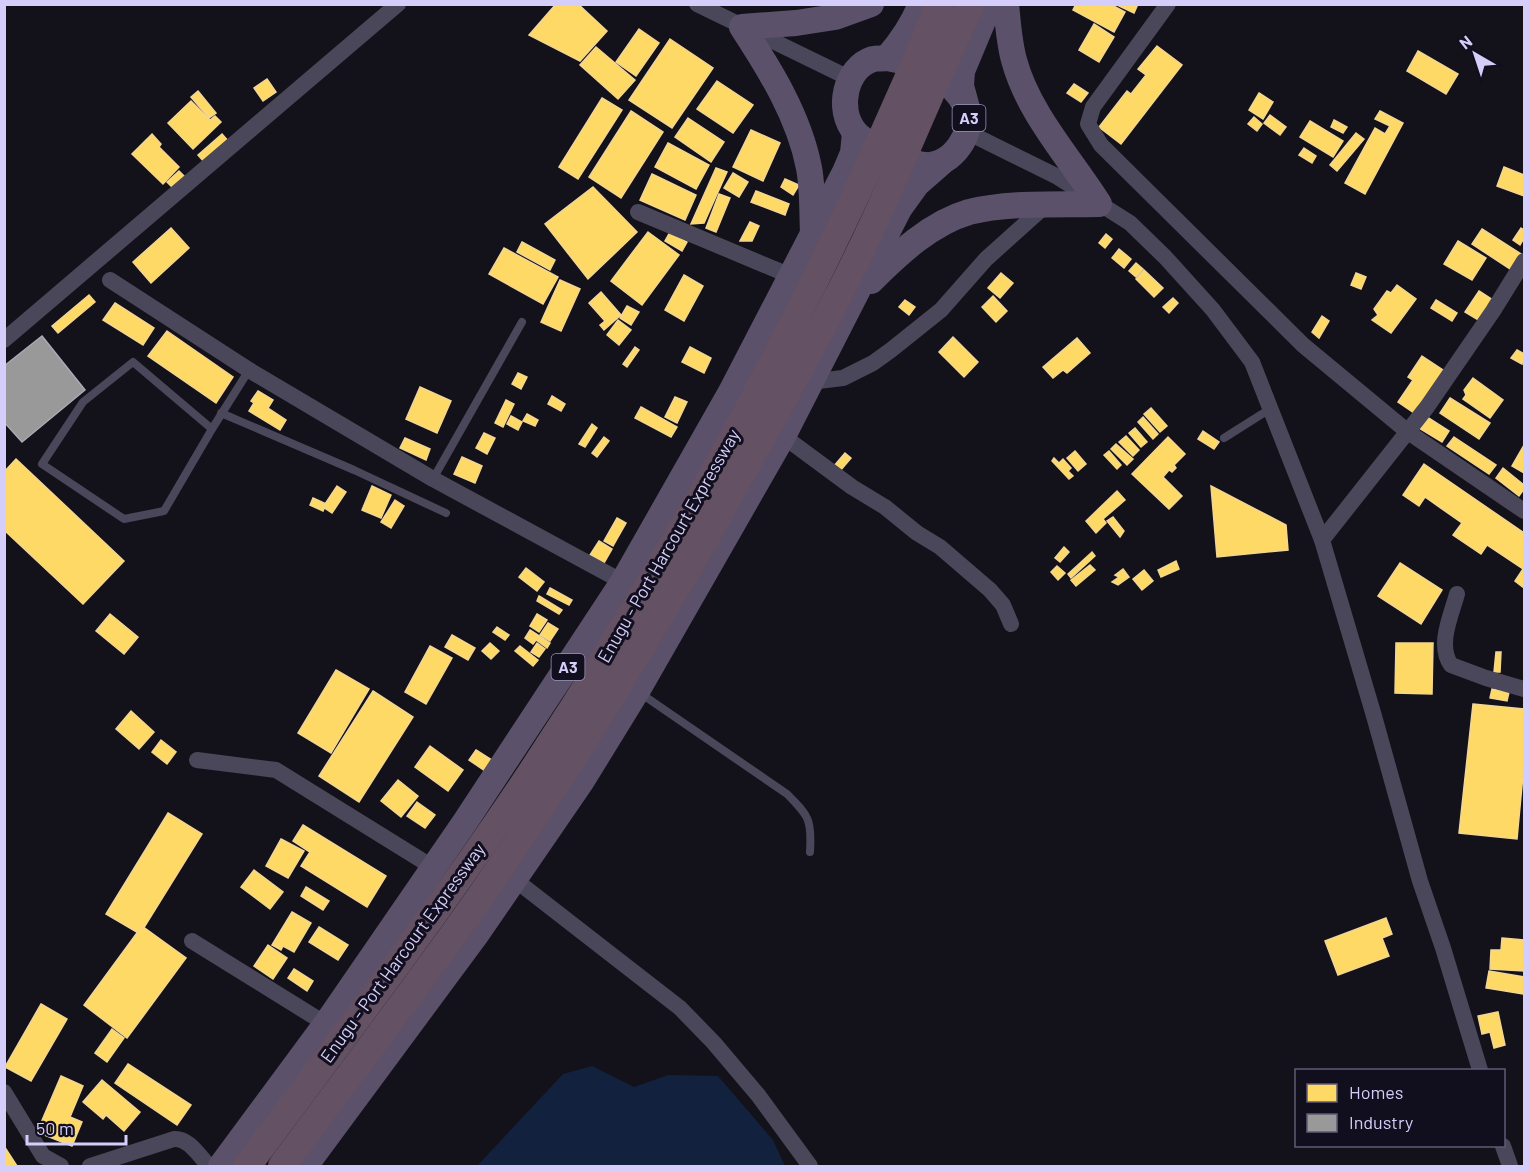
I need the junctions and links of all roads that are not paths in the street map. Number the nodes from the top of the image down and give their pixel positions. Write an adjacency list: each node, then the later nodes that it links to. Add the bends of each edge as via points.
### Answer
1 (398, 4): 26 (street)
2 (697, 4): 10 (street)
3 (871, 4): 10 (main road, via 835,17)
4 (921, 4): 11 (main road)
5 (940, 4): 12 (highway, Enugu - Port Harcourt Expressway / A3)
6 (970, 4): 12 (highway, Enugu - Port Harcourt Expressway / A3)
7 (990, 4): 14 (main road, A3, via 962,70)
8 (1006, 4): 17 (main road, via 1015,62 1025,87)
9 (1168, 4): 32 (street, via 1093,107 1088,124 1101,145 1303,345)
10 (742, 27): 13 (street); 20 (main road, via 778,86 795,124 809,169)
11 (887, 58): 13 (main road, via 873,59); 14 (main road, A3, via 928,71 948,84)
12 (931, 58): 39 (highway, Enugu - Port Harcourt Expressway / A3, bridge, via 884,168 874,224 797,375)
13 (851, 79): 15 (main road, via 844,102)
14 (967, 120): 16 (main road, A3, via 959,147); 17 (street)
15 (855, 133): 16 (main road, via 908,161 931,166); 20 (main road, Enugu - Port Harcourt Expressway / A3, via 849,163)
16 (941, 163): 24 (main road, A3, via 924,176 906,199)
17 (1099, 204): 18 (main road); 29 (street, via 1130,223 1213,310 1252,362)
18 (1046, 205): 24 (main road, via 998,207 968,213 940,225 896,256); 28 (street, via 986,259 941,310 891,350 843,378)
19 (638, 212): 22 (street)
20 (813, 233): 22 (main road, Enugu - Port Harcourt Expressway / A3)
21 (1524, 261): 32 (street)
22 (791, 276): 39 (main road, Enugu - Port Harcourt Expressway / A3, via 731,392)
23 (110, 280): 27 (street)
24 (854, 298): 28 (main road, A3)
25 (522, 322): 35 (lane)
26 (4, 340)
27 (249, 370): 30 (lane); 35 (street)
28 (810, 382): 33 (main road, A3)
29 (1270, 409): 34 (lane); 38 (street)
30 (222, 413): 31 (lane); 37 (lane)
31 (212, 429): 31 (lane, via 164,512 124,519 42,464 83,402 132,362)
32 (1408, 432): 36 (street); 38 (street)
33 (783, 436): 41 (street, via 940,547 990,590 1003,605); 43 (main road, A3)
34 (1224, 438)
35 (433, 479): 39 (street)
36 (1523, 506)
37 (446, 513)
38 (1322, 540): 50 (street, via 1420,881)
39 (644, 594): 46 (main road, Enugu - Port Harcourt Expressway / A3, via 558,683); 57 (highway, Enugu - Port Harcourt Expressway / A3, via 532,771 457,880); 58 (highway, Enugu - Port Harcourt Expressway / A3, via 636,659 480,896)
40 (1457, 594): 42 (street, via 1444,650 1451,665)
41 (1011, 624)
42 (1524, 689)
43 (637, 691): 45 (lane, via 787,794 806,813 812,830); 47 (main road, A3)
44 (197, 760): 46 (street, via 276,770)
45 (810, 852)
46 (434, 868): 49 (main road, Enugu - Port Harcourt Expressway / A3)
47 (514, 879): 59 (main road, A3); 60 (street, via 680,1008 758,1095)
48 (192, 941): 49 (street)
49 (326, 1024): 56 (main road, Enugu - Port Harcourt Expressway / A3)
50 (1479, 1069)
51 (4, 1092): 53 (street, via 44,1156)
52 (1503, 1147): 61 (street)
53 (61, 1167)
54 (90, 1167): 55 (street, via 181,1139)
55 (209, 1167)
56 (221, 1167)
57 (247, 1167)
58 (282, 1167)
59 (305, 1167)
60 (810, 1167)
61 (1510, 1167)

